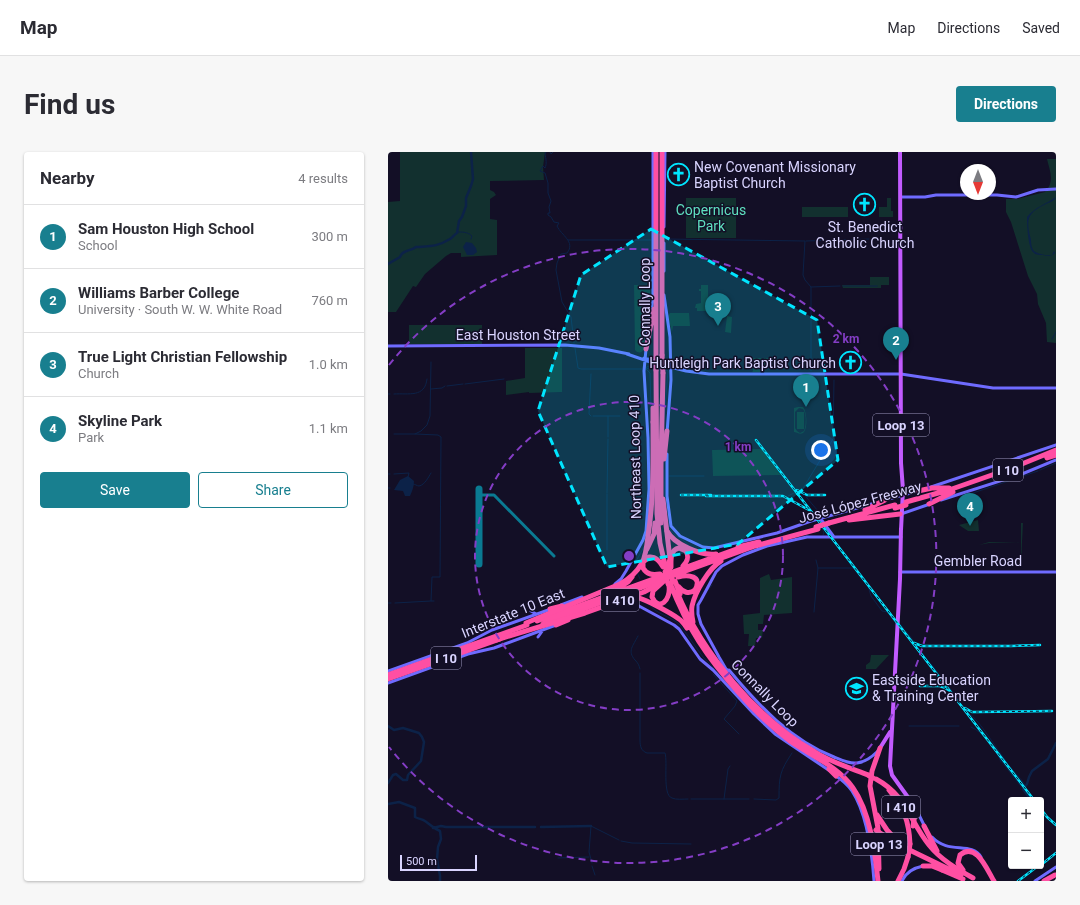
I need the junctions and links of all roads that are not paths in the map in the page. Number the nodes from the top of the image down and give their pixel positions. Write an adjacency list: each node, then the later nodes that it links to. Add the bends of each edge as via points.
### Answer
1 (653, 152): 9 (main road, Northeast Loop 410, via 653,299 647,330)
2 (656, 152): 7 (highway, Connally Loop / I 410)
3 (664, 152): 12 (main road, via 664,299 670,332); 19 (highway, Connally Loop / I 410, bridge)
4 (900, 152): 6 (main road, Loop 13)
5 (1056, 189): 6 (main road, via 1035,190 1016,197)
6 (901, 197): 16 (main road, Loop 13)
7 (657, 296): 9 (highway); 17 (highway, Connally Loop / I 410, bridge)
8 (388, 346): 10 (main road, East Houston Street, via 565,345 600,348)
9 (646, 355): 10 (main road, East Houston Street); 10 (main road); 11 (main road, Northeast Loop 410); 12 (main road, East Houston Street)
10 (639, 358): 11 (main road)
11 (644, 366): 51 (main road, Northeast Loop 410, via 649,489 646,528 643,540)
12 (671, 366): 13 (main road, East Houston Street); 14 (main road, East Houston Street); 15 (main road)
13 (676, 369): 14 (main road, East Houston Street); 15 (main road)
14 (690, 371): 16 (main road, East Houston Street, via 716,374)
15 (671, 374): 20 (main road)
16 (901, 374): 18 (main road, East Houston Street, via 993,388); 31 (main road, Loop 13)
17 (656, 378): 30 (highway, Connally Loop / I 410); 60 (highway, bridge, via 653,478 645,555 632,576 620,584)
18 (1056, 388)
19 (662, 410): 25 (highway, Connally Loop / I 410); 26 (highway)
20 (667, 431): 26 (highway); 36 (main road, via 669,519 672,529 680,536 700,547 711,548 777,533)
21 (1056, 445): 28 (main road)
22 (1056, 450): 27 (highway, José López Freeway / I 10, via 1026,464)
23 (1056, 455): 29 (highway, José López Freeway / I 10)
24 (1056, 460): 34 (main road)
25 (661, 465): 39 (highway); 50 (highway, Connally Loop / I 410, via 661,521)
26 (663, 472): 65 (highway, I 410, bridge, via 663,499 670,557 666,572 655,586 585,613)
27 (958, 487): 28 (highway); 33 (highway, José López Freeway / I 10)
28 (918, 491): 31 (main road)
29 (953, 492): 33 (highway, José López Freeway / I 10); 34 (highway)
30 (657, 494): 38 (highway); 50 (highway, Connally Loop / I 410, via 658,528)
31 (901, 496): 32 (main road); 35 (main road, Loop 13)
32 (885, 500): 36 (main road); 37 (highway)
33 (906, 503): 37 (highway, José López Freeway / I 10, bridge)
34 (929, 504): 35 (main road)
35 (899, 515): 37 (highway); 42 (main road, Loop 13)
36 (820, 518): 41 (main road)
37 (849, 519): 40 (highway, José López Freeway / I 10, bridge)
38 (655, 522): 50 (highway); 52 (highway, via 652,538 632,577 622,587)
39 (664, 526): 45 (highway, via 676,541 697,552); 50 (highway)
40 (817, 528): 43 (highway, José López Freeway / I 10); 44 (highway, José López Freeway / I 10)
41 (832, 536): 42 (main road); 74 (main road, via 810,537 775,544 733,560 716,572 698,605 698,615 727,670)
42 (901, 537): 48 (main road, Loop 13)
43 (762, 541): 45 (highway); 50 (highway, José López Freeway / I 10)
44 (755, 546): 46 (highway); 50 (highway, José López Freeway / I 10)
45 (716, 554): 47 (highway)
46 (722, 561): 50 (highway); 59 (highway, via 712,568 696,595 692,607)
47 (683, 566): 50 (highway); 50 (highway, via 687,562 686,551 675,549 672,553)
48 (900, 572): 49 (main road, Gembler Road); 76 (main road, Loop 13)
49 (1056, 572)
50 (669, 576): 52 (highway); 53 (highway); 58 (highway, I 10); 59 (highway); 63 (highway, via 679,612); 67 (highway, Connally Loop / I 410, via 683,614); 68 (highway, Connally Loop / I 410, via 689,619)
51 (621, 579): 56 (main road, Interstate 10 East, via 611,587)
52 (610, 592): 54 (highway)
53 (622, 597): 55 (highway); 63 (highway, via 640,598 677,618)
54 (596, 598): 56 (highway); 58 (highway)
55 (604, 606): 58 (highway); 61 (highway); 72 (main road, via 633,604 674,625 700,659)
56 (550, 609): 57 (main road, Interstate 10 East)
57 (538, 614): 60 (main road, Interstate 10 East); 60 (main road, via 531,612)
58 (550, 619): 60 (highway, I 10, bridge)
59 (693, 622): 68 (highway)
60 (526, 625): 62 (main road, Interstate 10 East); 62 (main road, via 537,637); 64 (main road, Interstate 10 East); 64 (main road, via 529,622 531,632); 65 (highway, I 10); 70 (highway, I 10); 70 (main road, Interstate 10 East, via 492,630)
61 (556, 625): 62 (main road, Interstate 10 East)
62 (543, 630)
63 (689, 631): 67 (highway)
64 (526, 636): 69 (main road, Interstate 10 East)
65 (496, 640): 66 (highway, I 10)
66 (483, 645): 69 (highway); 71 (highway, I 10)
67 (703, 650): 75 (highway, Connally Loop / I 410)
68 (711, 654): 75 (highway, Connally Loop / I 410)
69 (429, 668): 73 (main road, Interstate 10 East)
70 (388, 674)
71 (388, 679)
72 (724, 682): 75 (highway); 82 (main road, via 775,734)
73 (388, 683)
74 (741, 684): 75 (highway); 80 (main road, via 768,713 793,734 818,750)
75 (752, 704): 79 (highway, Connally Loop / I 410, via 778,731)
76 (892, 722): 77 (main road, Loop 13); 81 (main road, Loop 13)
77 (890, 732): 78 (main road, Loop 13); 81 (main road, Loop 13, via 887,769)
78 (880, 748): 80 (main road, via 870,759 862,762); 84 (highway, Loop 13, via 870,779)
79 (814, 754): 80 (highway); 82 (highway); 83 (highway, Connally Loop / I 410, bridge); 86 (highway, Connally Loop / I 410, via 852,785)
80 (843, 761)
81 (891, 771): 85 (main road, Loop 13)
82 (836, 776): 95 (main road, via 851,790 859,805 868,840)
83 (874, 779): 88 (highway, Connally Loop / I 410, via 889,790 904,811 909,828); 89 (highway, via 900,798 925,840)
84 (874, 807): 88 (highway, via 893,838); 96 (highway, Loop 13, via 879,840)
85 (915, 807): 87 (main road); 88 (highway, Loop 13, bridge)
86 (866, 817): 88 (highway, bridge, via 883,835); 96 (highway, Connally Loop / I 410)
87 (924, 826): 89 (highway); 99 (main road, via 942,845 976,851)
88 (909, 846): 90 (highway); 97 (highway, Connally Loop / I 410, bridge, via 908,857)
89 (944, 860): 94 (highway)
90 (934, 861): 94 (highway); 94 (highway)
91 (923, 866): 94 (main road); 94 (highway, bridge, via 932,866); 98 (main road, via 908,872)
92 (1056, 867): 100 (main road)
93 (1056, 875): 101 (highway); 102 (highway); 103 (highway)
94 (968, 880): 99 (highway, via 958,863 960,855 971,851 977,854)
95 (874, 881)
96 (878, 881)
97 (898, 881)
98 (902, 881)
99 (995, 881)
100 (1035, 881)
101 (1044, 881)
102 (1048, 881)
103 (1052, 881)

